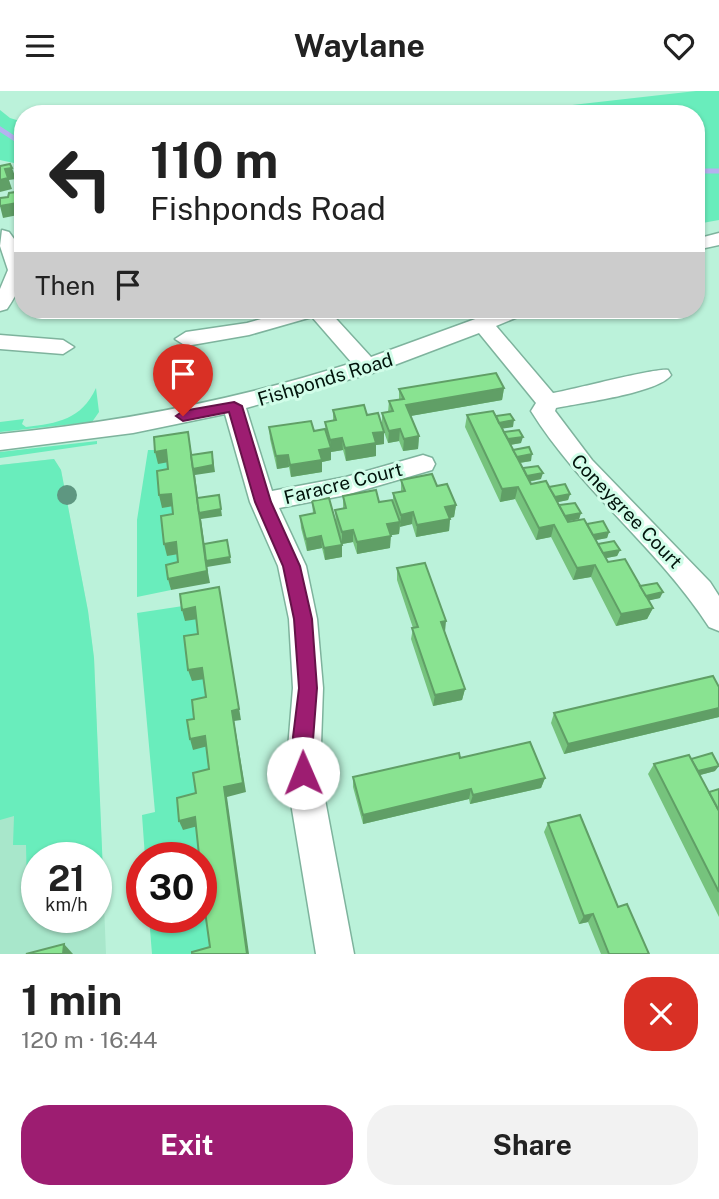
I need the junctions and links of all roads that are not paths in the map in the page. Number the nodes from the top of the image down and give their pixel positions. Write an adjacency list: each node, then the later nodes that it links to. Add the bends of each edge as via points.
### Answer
1 (1, 236): 2 (street)
2 (14, 250)
3 (14, 278): 4 (street)
4 (0, 305)
5 (284, 319): 9 (street)
6 (324, 319): 12 (street)
7 (495, 319): 8 (street, Fishponds Road)
8 (482, 324): 12 (street, Fishponds Road); 14 (street, Coneygree Court)
9 (186, 339)
10 (0, 342): 11 (street)
11 (63, 347)
12 (368, 367): 15 (street, Fishponds Road)
13 (660, 375): 14 (street)
14 (548, 402): 19 (street, Coneygree Court, via 543,411 559,439 667,549)
15 (234, 406): 16 (street, Fishponds Road, via 106,430); 18 (street, Faracre Court)
16 (0, 442)
17 (423, 464): 18 (street, Faracre Court, via 346,486)
18 (263, 502): 20 (street, Faracre Court, via 292,566 303,619 308,688 303,773)
19 (719, 619)
20 (335, 954)

